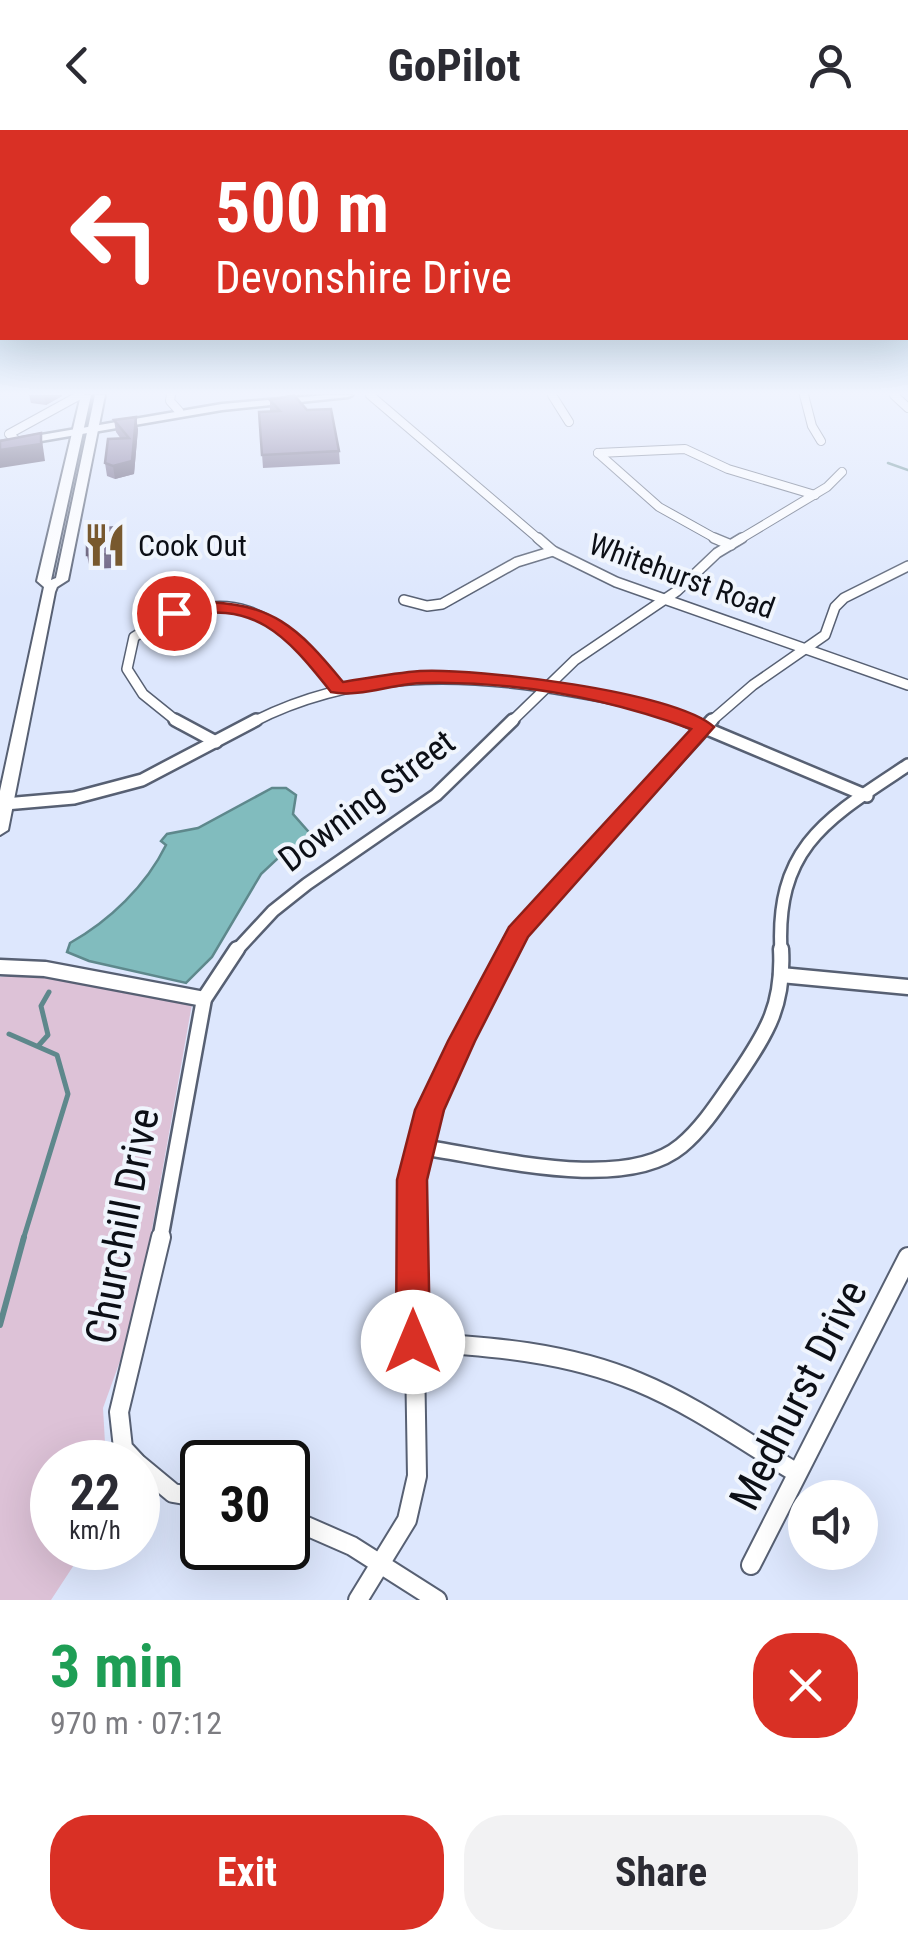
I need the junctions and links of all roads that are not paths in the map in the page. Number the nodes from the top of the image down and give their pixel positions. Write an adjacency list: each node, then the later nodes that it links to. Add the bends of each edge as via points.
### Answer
1 (70, 464): 8 (main road)
2 (85, 464): 9 (main road)
3 (451, 464): 11 (street, Whitehurst Road)
4 (609, 464): 10 (street, via 692,528)
5 (716, 464): 7 (street)
6 (842, 472): 7 (street, Downing Street)
7 (815, 494): 10 (street, Downing Street)
8 (59, 508): 9 (main road); 13 (main road, via 43,582)
9 (74, 522): 13 (main road, via 62,580)
10 (731, 544): 14 (street, Downing Street)
11 (553, 551): 14 (street, Whitehurst Road); 15 (street, via 517,562 442,604)
12 (908, 566): 16 (street, via 844,598 825,635)
13 (52, 585): 24 (main road)
14 (664, 599): 16 (street, Whitehurst Road); 18 (street, Downing Street)
15 (404, 600)
16 (804, 648): 17 (street, Whitehurst Road); 20 (street)
17 (908, 685)
18 (545, 686): 19 (street, via 448,676); 20 (street, via 641,704); 29 (street, Downing Street, via 436,795 273,912 228,959)
19 (338, 688): 21 (street); 21 (street, via 299,640 267,617 227,607 174,613 134,637 127,670 170,718)
20 (704, 727): 23 (street); 30 (street, via 518,933 430,1110)
21 (216, 742): 24 (street, via 124,787)
22 (908, 766): 23 (street)
23 (867, 796): 27 (street, via 810,840 791,869 778,911)
24 (6, 804): 25 (main road)
25 (0, 830)
26 (0, 967): 29 (street)
27 (781, 975): 28 (street); 30 (street, via 778,1011 766,1034 692,1135 653,1161 610,1168)
28 (908, 987)
29 (204, 999): 33 (street, Churchill Drive, via 154,1269 119,1412)
30 (420, 1147): 32 (street, via 412,1180)
31 (908, 1257): 34 (street, Medhurst Drive)
32 (413, 1342): 34 (street, via 509,1347 600,1368); 36 (street, via 417,1476 408,1520)
33 (122, 1440)
34 (798, 1473): 37 (street, Medhurst Drive)
35 (310, 1526): 36 (street)
36 (382, 1564): 38 (street); 39 (street)
37 (751, 1565)
38 (358, 1600)
39 (437, 1600)

